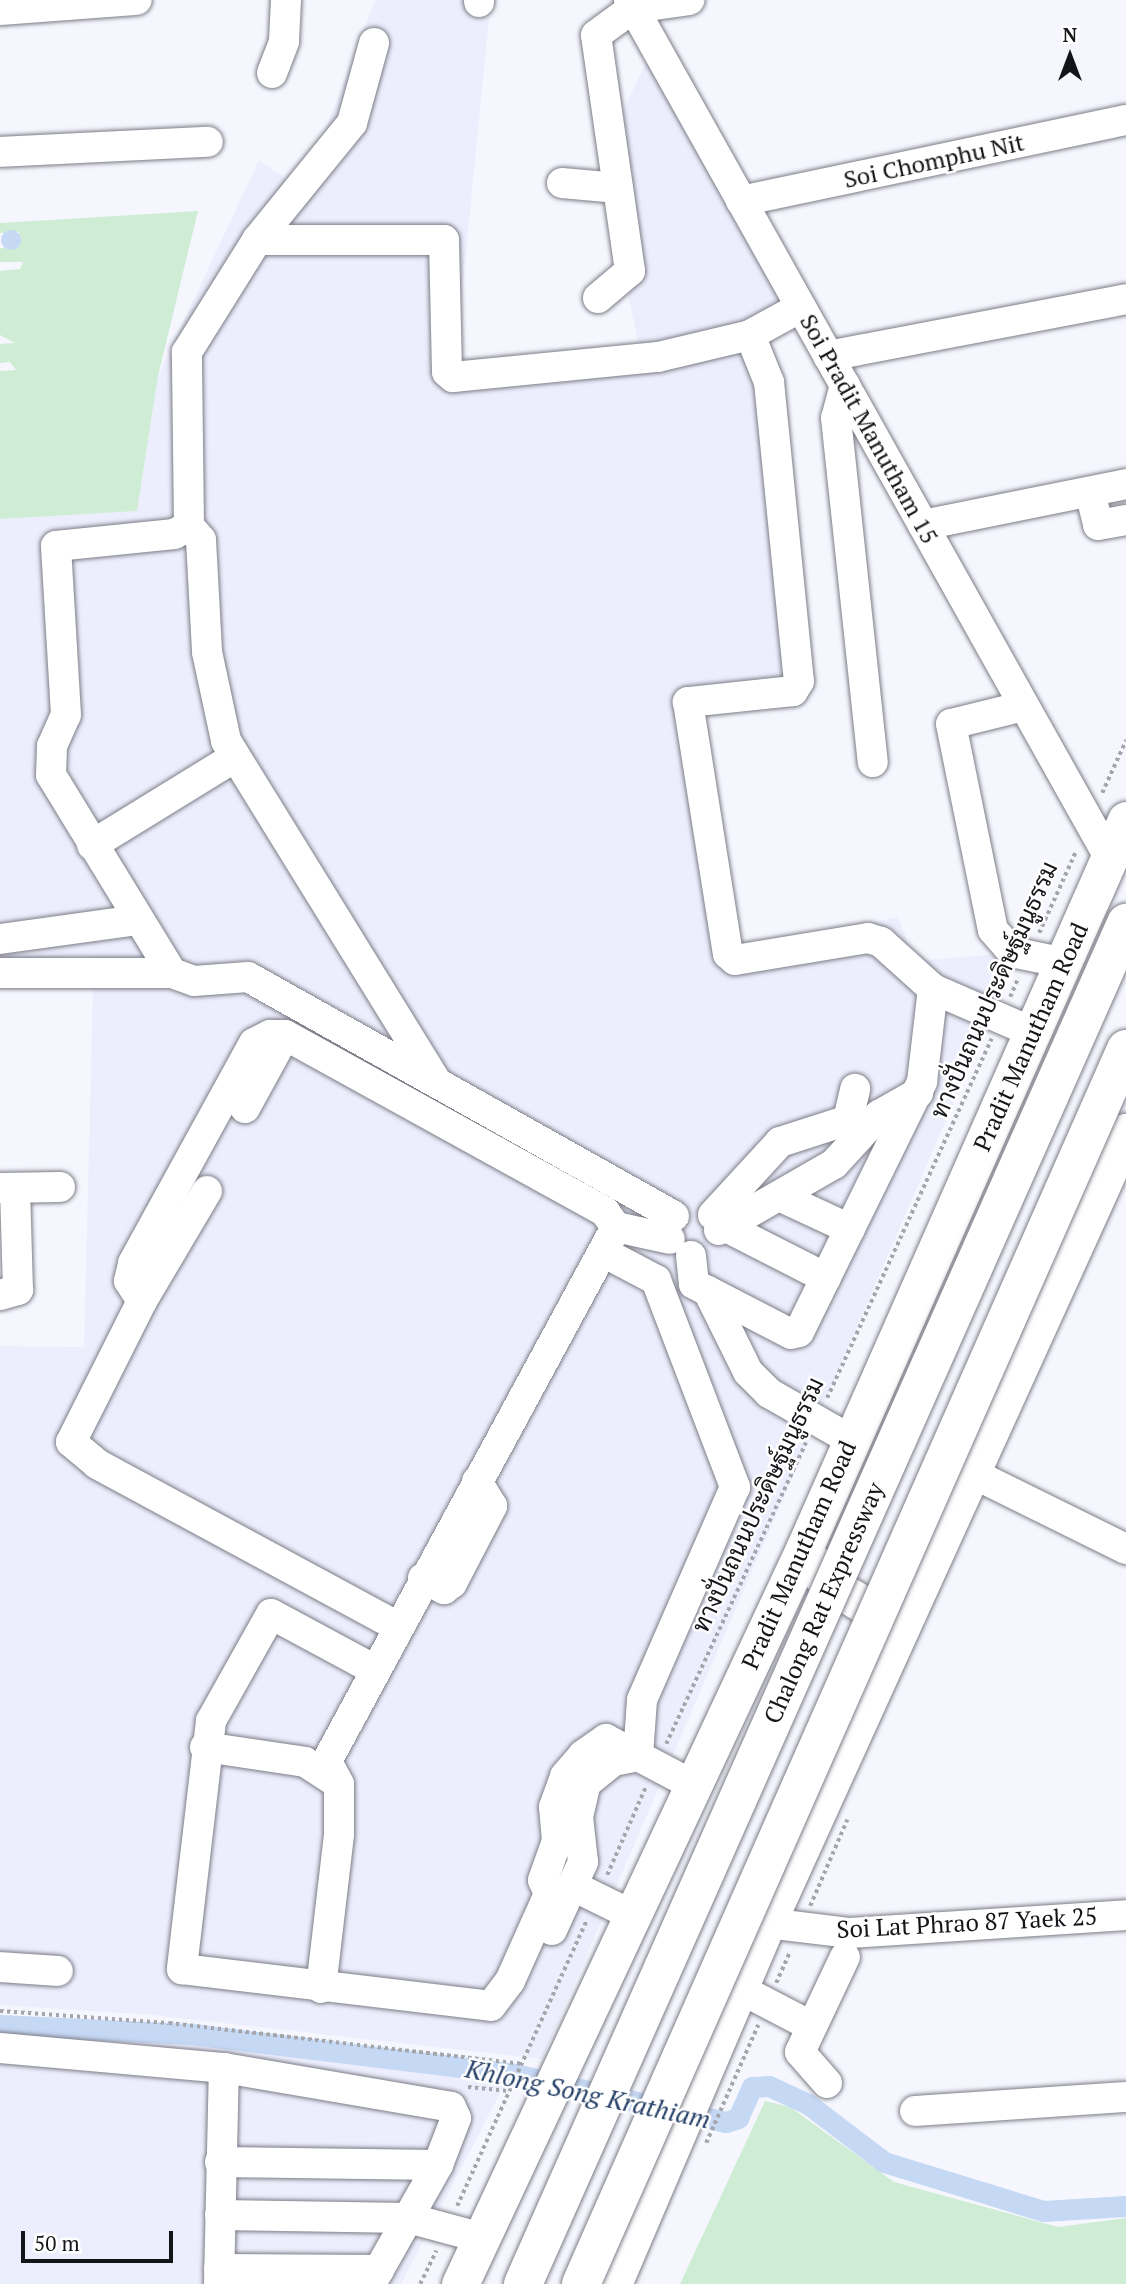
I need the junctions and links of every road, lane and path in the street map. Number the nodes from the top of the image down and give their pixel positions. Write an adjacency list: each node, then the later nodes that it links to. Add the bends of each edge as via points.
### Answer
1 (137, 0): 5 (street)
2 (286, 0): 7 (street, via 284,41)
3 (689, 0): 4 (street)
4 (631, 4): 12 (street, via 596,34); 13 (street, Soi Pradit Manutham 15)
5 (0, 10)
6 (374, 43): 14 (street, via 352,123)
7 (272, 73)
8 (1126, 120): 13 (street, Soi Chomphu Nit)
9 (208, 142): 10 (street)
10 (0, 152)
11 (562, 183): 12 (street)
12 (618, 188): 15 (street, via 630,271)
13 (741, 201): 17 (street, Soi Pradit Manutham 15)
14 (257, 240): 18 (street, via 444,240 447,372 453,377 658,358); 25 (street, via 187,352)
15 (598, 298)
16 (1126, 299): 19 (street)
17 (801, 307): 18 (street); 19 (street, Soi Pradit Manutham 15)
18 (750, 335): 41 (street, via 769,382 799,681 793,691 688,702 728,954 735,960 867,938 881,942)
19 (828, 356): 20 (street, Soi Pradit Manutham 15)
20 (845, 385): 24 (street, Soi Pradit Manutham 15); 29 (street, via 836,418)
21 (1126, 484): 22 (street)
22 (1090, 492): 23 (street, via 1098,525); 24 (street)
23 (1126, 520)
24 (923, 525): 26 (street, Soi Pradit Manutham 15)
25 (189, 526): 28 (street, via 201,540 214,703); 32 (street, via 174,534 56,546 66,715 52,746 51,775)
26 (1024, 706): 31 (street, Soi Pradit Manutham 15); 37 (street, via 951,724 993,930 1012,952)
27 (1126, 740): 31 (path, ทางปั่นถนนประดิษฐ์มนูธรรม)
28 (235, 757): 32 (street); 46 (street)
29 (873, 762)
30 (1126, 820): 33 (main road, Pradit Manutham Road)
31 (1089, 822): 33 (street, Soi Pradit Manutham 15); 37 (path, ทางปั่นถนนประดิษฐ์มนูธรรม)
32 (88, 839): 34 (street)
33 (1109, 857): 38 (main road, Pradit Manutham Road)
34 (137, 920): 36 (street); 40 (street)
35 (1126, 923): 105 (highway, Chalong Rat Expressway, bridge)
36 (0, 939)
37 (1029, 956): 38 (street); 42 (path, ทางปั่นถนนประดิษฐ์มนูธรรม)
38 (1065, 963): 43 (main road, Pradit Manutham Road)
39 (0, 973): 40 (street)
40 (172, 973): 46 (street, via 194,981 248,977)
41 (933, 989): 42 (street); 48 (street)
42 (999, 1020): 43 (street); 63 (path, ทางปั่นถนนประดิษฐ์มนูธรรม)
43 (1034, 1033): 64 (main road, Pradit Manutham Road)
44 (285, 1035): 49 (street); 58 (street, via 605,1212); 62 (street, via 254,1043 134,1263 129,1281)
45 (1126, 1049): 106 (highway, bridge)
46 (439, 1084): 57 (street)
47 (855, 1089): 55 (street, via 848,1120 780,1142)
48 (918, 1093): 54 (street, via 879,1115 834,1164); 56 (street)
49 (245, 1108)
50 (1126, 1132): 65 (main road)
51 (61, 1187): 52 (street)
52 (8, 1188): 61 (street, via 18,1290)
53 (207, 1191): 62 (street)
54 (781, 1197): 55 (street); 56 (street)
55 (719, 1224): 57 (street, via 711,1250); 57 (street, via 693,1206); 59 (street)
56 (850, 1229): 59 (street)
57 (678, 1237): 58 (street); 60 (street, via 694,1283)
58 (609, 1239): 69 (street); 74 (street, via 656,1280 735,1487 642,1700)
59 (827, 1278): 60 (street, via 796,1334)
60 (708, 1291): 63 (street, via 748,1372 769,1393)
61 (0, 1295)
62 (142, 1301): 69 (street, via 72,1429 71,1442 80,1454)
63 (817, 1419): 64 (street); 74 (path, ทางปั่นถนนประดิษฐ์มนูธรรม)
64 (851, 1440): 66 (main road, Pradit Manutham Road)
65 (972, 1473): 67 (street); 68 (main road)
66 (804, 1549): 68 (main road, via 826,1581 870,1609 892,1609); 70 (main road, Pradit Manutham Road)
67 (1126, 1549)
68 (919, 1589): 71 (main road)
69 (398, 1627): 72 (street)
70 (766, 1630): 71 (main road, via 808,1614 834,1615 866,1635); 76 (main road, Pradit Manutham Road)
71 (884, 1667): 80 (main road)
72 (375, 1670): 73 (street, via 273,1613 221,1700); 75 (street, via 327,1761)
73 (205, 1747): 75 (street, via 305,1762); 85 (street, via 183,1969)
74 (647, 1760): 76 (street); 77 (path, ทางปั่นถนนประดิษฐ์มนูธรรม); 77 (street, via 613,1761 586,1783 578,1817); 84 (street, via 606,1739 565,1776 554,1807 557,1841 543,1880 549,1894)
75 (339, 1784): 85 (street)
76 (691, 1784): 78 (main road, Pradit Manutham Road)
77 (585, 1892): 78 (street); 84 (street, via 525,1989); 90 (path, ทางปั่นถนนประดิษฐ์มนูธรรม)
78 (629, 1914): 100 (main road, Pradit Manutham Road)
79 (1126, 1915): 80 (street, Soi Lat Phrao 87 Yaek 25, via 850,1933)
80 (767, 1923): 86 (main road)
81 (845, 1957): 88 (street)
82 (0, 1967): 83 (street)
83 (58, 1971)
84 (510, 1981): 85 (street, via 491,2006 476,2007)
85 (321, 1988)
86 (740, 1989): 88 (street); 107 (main road, via 703,2116)
87 (0, 2011): 90 (path, via 169,2022)
88 (811, 2026): 92 (street, via 802,2057)
89 (0, 2048): 91 (street)
90 (522, 2064): 99 (path, ทางปั่นถนนประดิษฐ์มนูธรรม)
91 (224, 2068): 95 (street); 96 (street, via 443,2102 456,2118)
92 (827, 2083)
93 (1126, 2097): 94 (street)
94 (915, 2111)
95 (220, 2162): 96 (street); 97 (street)
96 (438, 2165): 98 (street)
97 (220, 2215): 98 (street); 101 (street)
98 (408, 2218): 99 (street); 102 (street)
99 (446, 2229): 100 (street); 103 (path, ทางปั่นถนนประดิษฐ์มนูธรรม)
100 (482, 2238): 104 (main road, Pradit Manutham Road)
101 (219, 2276): 102 (street)
102 (375, 2277)
103 (420, 2284)
104 (460, 2284)
105 (523, 2284)
106 (581, 2284)
107 (613, 2284)

